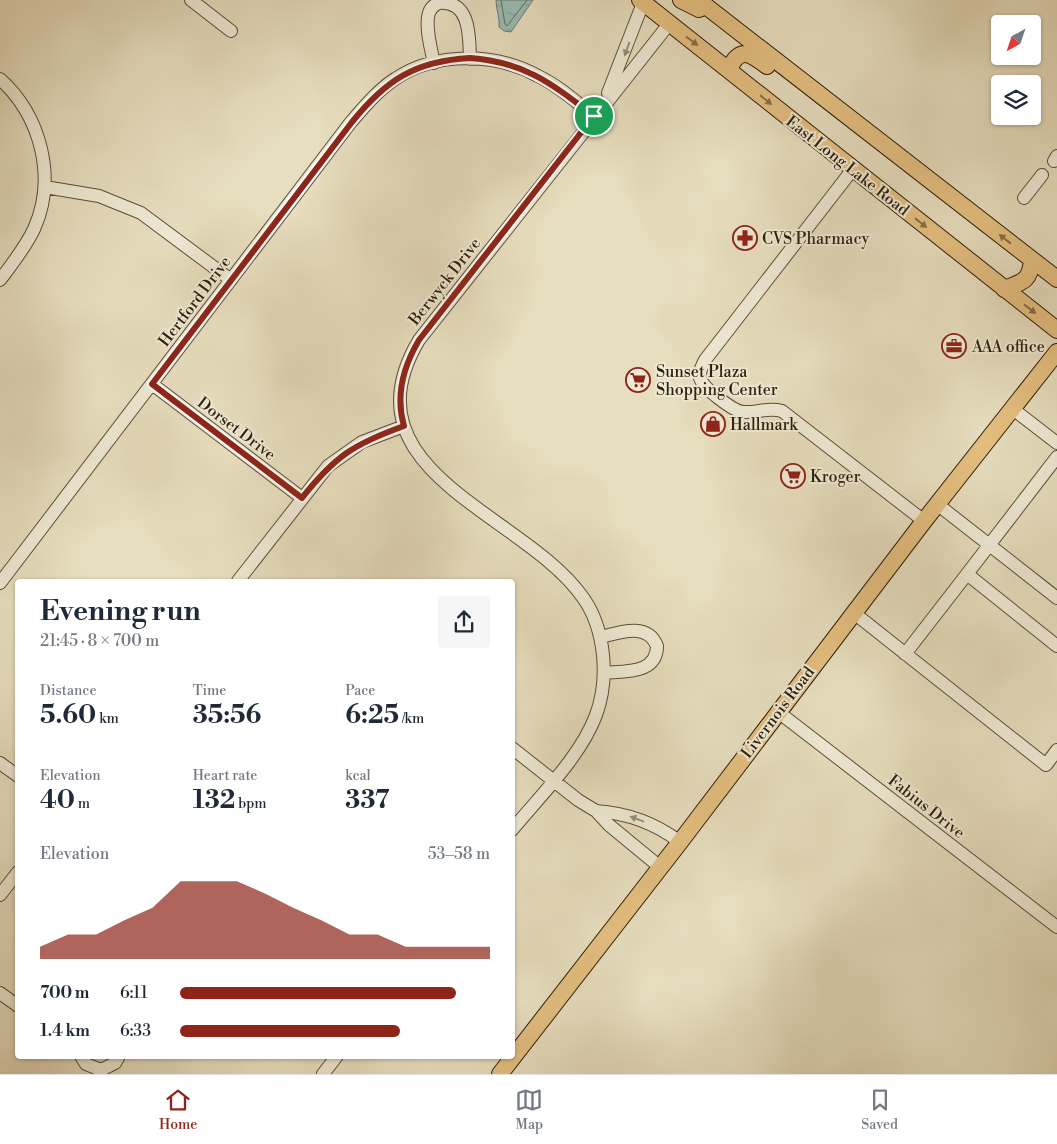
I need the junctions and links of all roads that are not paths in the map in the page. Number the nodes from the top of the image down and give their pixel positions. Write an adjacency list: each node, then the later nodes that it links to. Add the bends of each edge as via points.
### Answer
1 (191, 0): 6 (street)
2 (214, 0): 6 (street)
3 (681, 0): 5 (main road, via 699,9)
4 (641, 1): 7 (main road, East Long Lake Road); 13 (street, Berwyck Drive, one-way to 13, via 619,71)
5 (702, 3): 19 (main road)
6 (205, 11): 8 (street)
7 (669, 24): 11 (main road, East Long Lake Road, one-way to 11); 13 (street, Berwyck Drive)
8 (231, 31)
9 (470, 58): 10 (street, Hertford Drive); 10 (street, via 466,14 456,3 444,1 432,7 428,18); 14 (street, Hertford Drive, via 527,70 557,87)
10 (434, 63): 23 (street, Hertford Drive, via 409,70 366,104)
11 (728, 69): 15 (main road, East Long Lake Road, one-way to 15); 19 (main road, via 737,56 750,54 930,192)
12 (0, 80): 17 (street, via 17,97 33,124 42,152)
13 (603, 105): 14 (street, Berwyck Drive)
14 (594, 116): 29 (street, Berwyck Drive, via 419,340 408,361 401,386 400,408)
15 (853, 169): 24 (main road, East Long Lake Road, one-way to 24); 34 (street, via 705,360 700,368 700,378 731,407 743,412 774,409 788,415)
16 (1042, 175): 18 (street)
17 (45, 187): 22 (street, via 34,228); 23 (street, via 99,196 141,213)
18 (1024, 198)
19 (959, 203): 20 (main road, one-way to 19)
20 (1032, 260): 21 (main road); 24 (main road, via 1030,274 1024,281)
21 (1057, 279)
22 (0, 280)
23 (231, 280): 27 (street, Hertford Drive)
24 (1004, 289): 25 (main road, East Long Lake Road, one-way to 25)
25 (1057, 330)
26 (1057, 352): 28 (main road, Livernois Road)
27 (152, 384): 32 (street, Dorset Drive); 38 (street, Hertford Drive)
28 (1013, 409): 30 (street); 33 (main road, Livernois Road)
29 (404, 426): 32 (street, via 369,439 344,454 328,466); 41 (street, Berwyck Drive, via 418,455 433,472 561,572 591,612)
30 (1057, 443)
31 (1056, 460): 35 (street)
32 (302, 498): 37 (street)
33 (937, 504): 34 (main road, Livernois Road); 35 (street)
34 (924, 521): 40 (main road, Livernois Road)
35 (989, 545): 36 (street); 39 (street)
36 (967, 574): 42 (street); 43 (street)
37 (240, 579)
38 (0, 583)
39 (1057, 598)
40 (854, 613): 43 (street); 45 (main road, Livernois Road)
41 (601, 637): 44 (street, Berwyck Drive); 44 (street, via 638,630 650,634 657,646 655,658 646,667)
42 (1057, 646)
43 (905, 654): 47 (street, via 1046,765)
44 (604, 672): 50 (street, Berwyck Drive, via 600,703 592,726)
45 (777, 711): 53 (main road, Livernois Road); 57 (street, Fabius Drive)
46 (515, 750): 50 (street)
47 (1057, 750)
48 (0, 763): 49 (street)
49 (15, 774)
50 (553, 781): 51 (street); 52 (street, Berwyck Drive)
51 (596, 810): 53 (street, one-way to 51, via 661,828 641,820 617,812); 54 (street, via 609,825)
52 (515, 826)
53 (680, 842): 54 (main road, Livernois Road)
54 (660, 867): 60 (main road, Livernois Road)
55 (15, 876): 56 (street)
56 (0, 895)
57 (1057, 926)
58 (0, 993): 59 (street)
59 (15, 1004)
60 (515, 1055)
61 (83, 1059): 62 (street, via 86,1064 101,1070)
62 (117, 1059)
63 (335, 1059): 65 (street)
64 (512, 1059): 66 (main road, Livernois Road)
65 (323, 1074)
66 (500, 1074)

